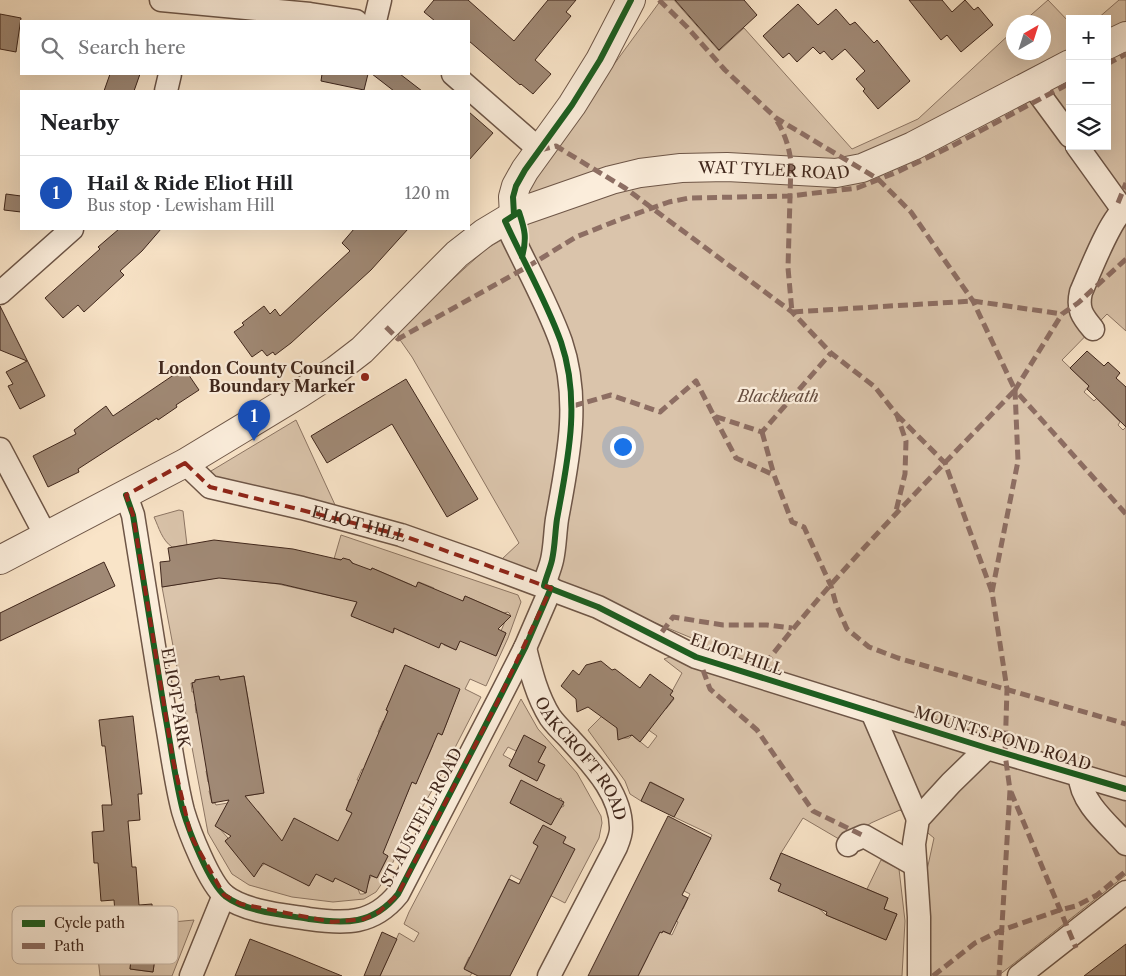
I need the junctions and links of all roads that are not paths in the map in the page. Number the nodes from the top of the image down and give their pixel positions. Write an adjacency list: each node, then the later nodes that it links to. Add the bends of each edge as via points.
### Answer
1 (380, 0): 5 (street)
2 (632, 0): 14 (street, via 600,60)
3 (172, 8): 4 (street, via 310,14)
4 (349, 20)
5 (375, 20)
6 (1126, 36): 7 (street)
7 (1111, 43)
8 (1066, 66): 11 (street, WAT TYLER ROAD)
9 (170, 75): 12 (street)
10 (454, 75): 14 (street)
11 (1032, 83): 13 (street); 17 (street, WAT TYLER ROAD, via 913,146 862,168 836,172 727,167 640,173 611,180)
12 (166, 90)
13 (1066, 130)
14 (540, 150): 17 (street, via 516,186)
15 (1080, 150): 16 (street)
16 (1124, 209): 20 (street, via 1113,223 1078,303 1083,317)
17 (509, 218): 22 (street, WAT TYLER ROAD, via 457,254 368,344 336,370); 26 (street, ST AUSTELL ROAD, via 561,342 573,406 569,458 552,561 546,575)
18 (71, 230): 19 (street)
19 (0, 293)
20 (1093, 329)
21 (0, 449): 24 (street)
22 (185, 463): 23 (street, WAT TYLER ROAD); 26 (street, ELIOT HILL, via 210,487 401,535)
23 (126, 495): 24 (street, WAT TYLER ROAD); 37 (street, ELIOT PARK, via 133,516 183,810 203,861)
24 (46, 536): 25 (street, WAT TYLER ROAD)
25 (0, 560)
26 (547, 587): 27 (street, ST AUSTELL ROAD); 28 (street, ELIOT HILL, via 598,607 696,657)
27 (525, 648): 37 (street, ST AUSTELL ROAD, via 398,894 379,912 364,919 332,922 265,912); 39 (street, OAKCROFT ROAD, via 541,701 612,794 619,811 621,830 616,848)
28 (872, 712): 29 (street, MOUNTS POND ROAD); 32 (street)
29 (987, 748): 30 (street, MOUNTS POND ROAD); 32 (street)
30 (1080, 776): 31 (street, MOUNTS POND ROAD); 33 (street, via 1080,787 1088,802)
31 (1126, 789)
32 (918, 820): 35 (street)
33 (1126, 844)
34 (848, 845): 35 (street, via 864,836)
35 (915, 864): 40 (street)
36 (1126, 892): 41 (street)
37 (226, 896): 38 (street)
38 (191, 976)
39 (549, 976)
40 (919, 976)
41 (1019, 976)

